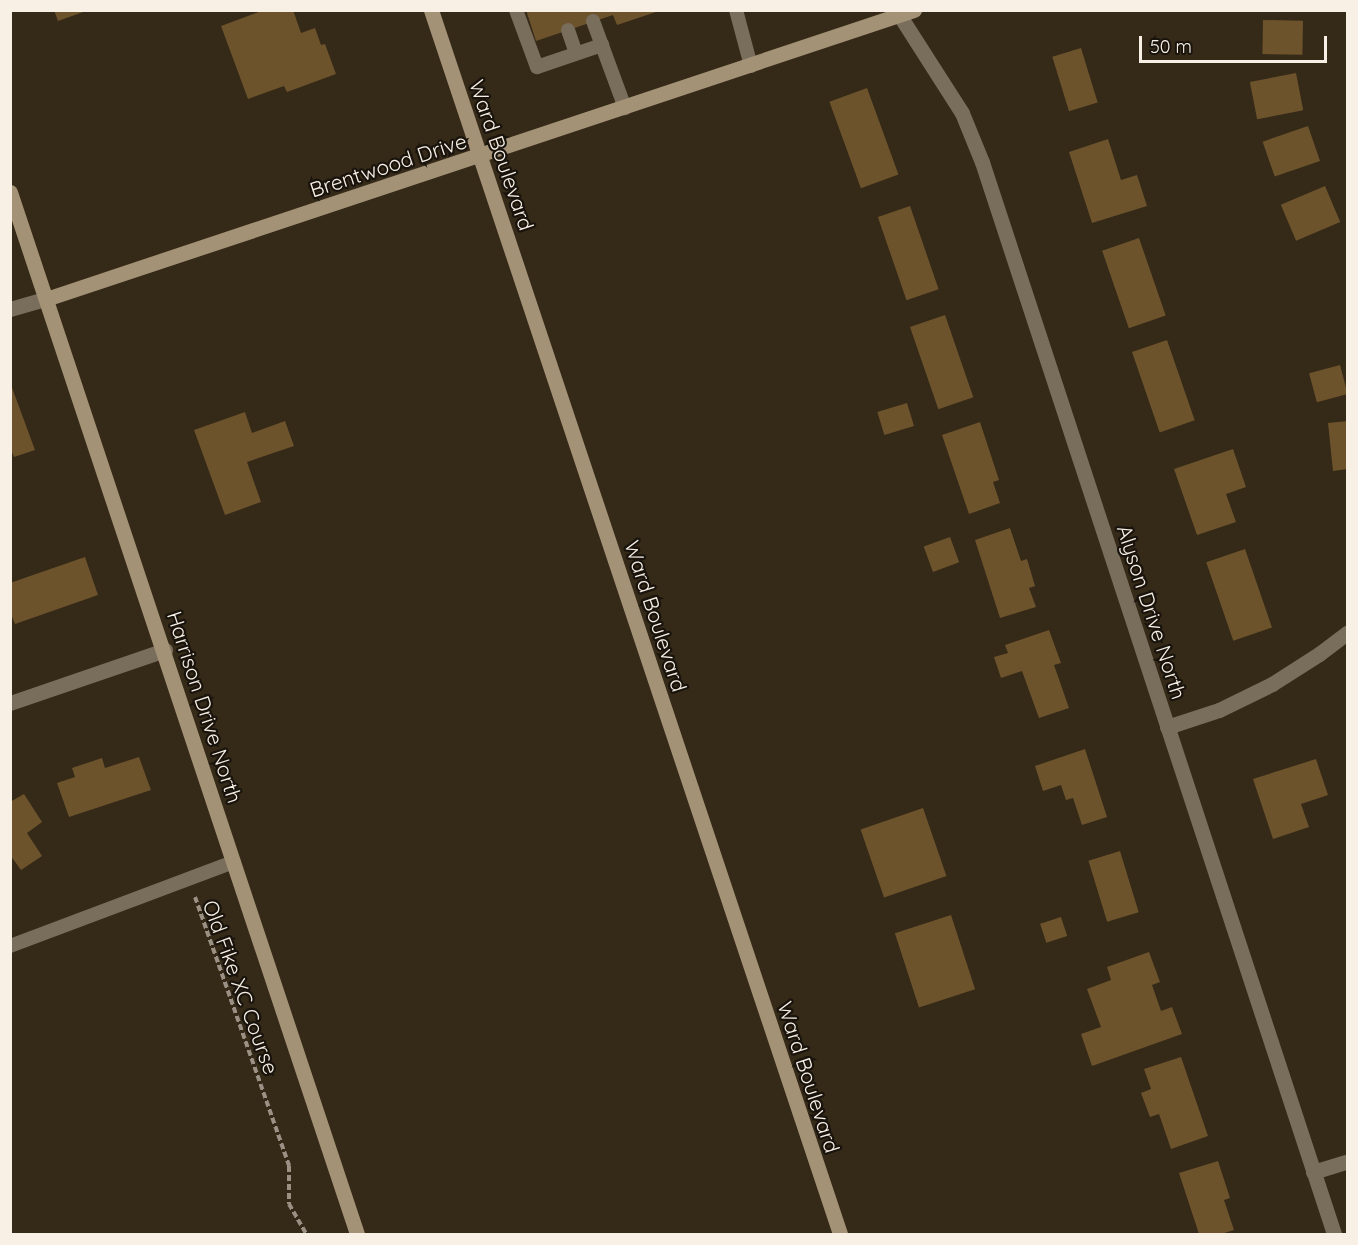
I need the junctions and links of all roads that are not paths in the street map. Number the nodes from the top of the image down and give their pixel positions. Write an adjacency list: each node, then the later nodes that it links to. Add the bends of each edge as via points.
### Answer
1 (431, 10): 11 (street, Ward Boulevard)
2 (516, 10): 8 (lane, via 537,67)
3 (736, 10): 9 (lane)
4 (907, 13): 9 (street, Brentwood Drive); 18 (street, Alyson Drive North, via 962,112 982,162)
5 (593, 21): 7 (lane)
6 (568, 30): 8 (lane)
7 (602, 45): 8 (lane); 10 (lane)
8 (576, 53)
9 (751, 66): 10 (street, Brentwood Drive)
10 (625, 108): 11 (street, Brentwood Drive)
11 (481, 156): 13 (street, Brentwood Drive); 24 (street, Ward Boulevard)
12 (10, 192): 13 (street, Harrison Drive North)
13 (46, 299): 14 (street); 16 (street, Harrison Drive North)
14 (10, 309)
15 (1347, 632): 18 (street, via 1272,684 1219,710)
16 (165, 650): 17 (street); 19 (street, Harrison Drive North)
17 (10, 703)
18 (1167, 727): 22 (street, Alyson Drive North)
19 (234, 862): 20 (lane); 23 (street, Harrison Drive North)
20 (10, 946)
21 (1347, 1161): 22 (street)
22 (1313, 1172): 25 (street, Alyson Drive North)
23 (357, 1234)
24 (840, 1234)
25 (1334, 1234)

